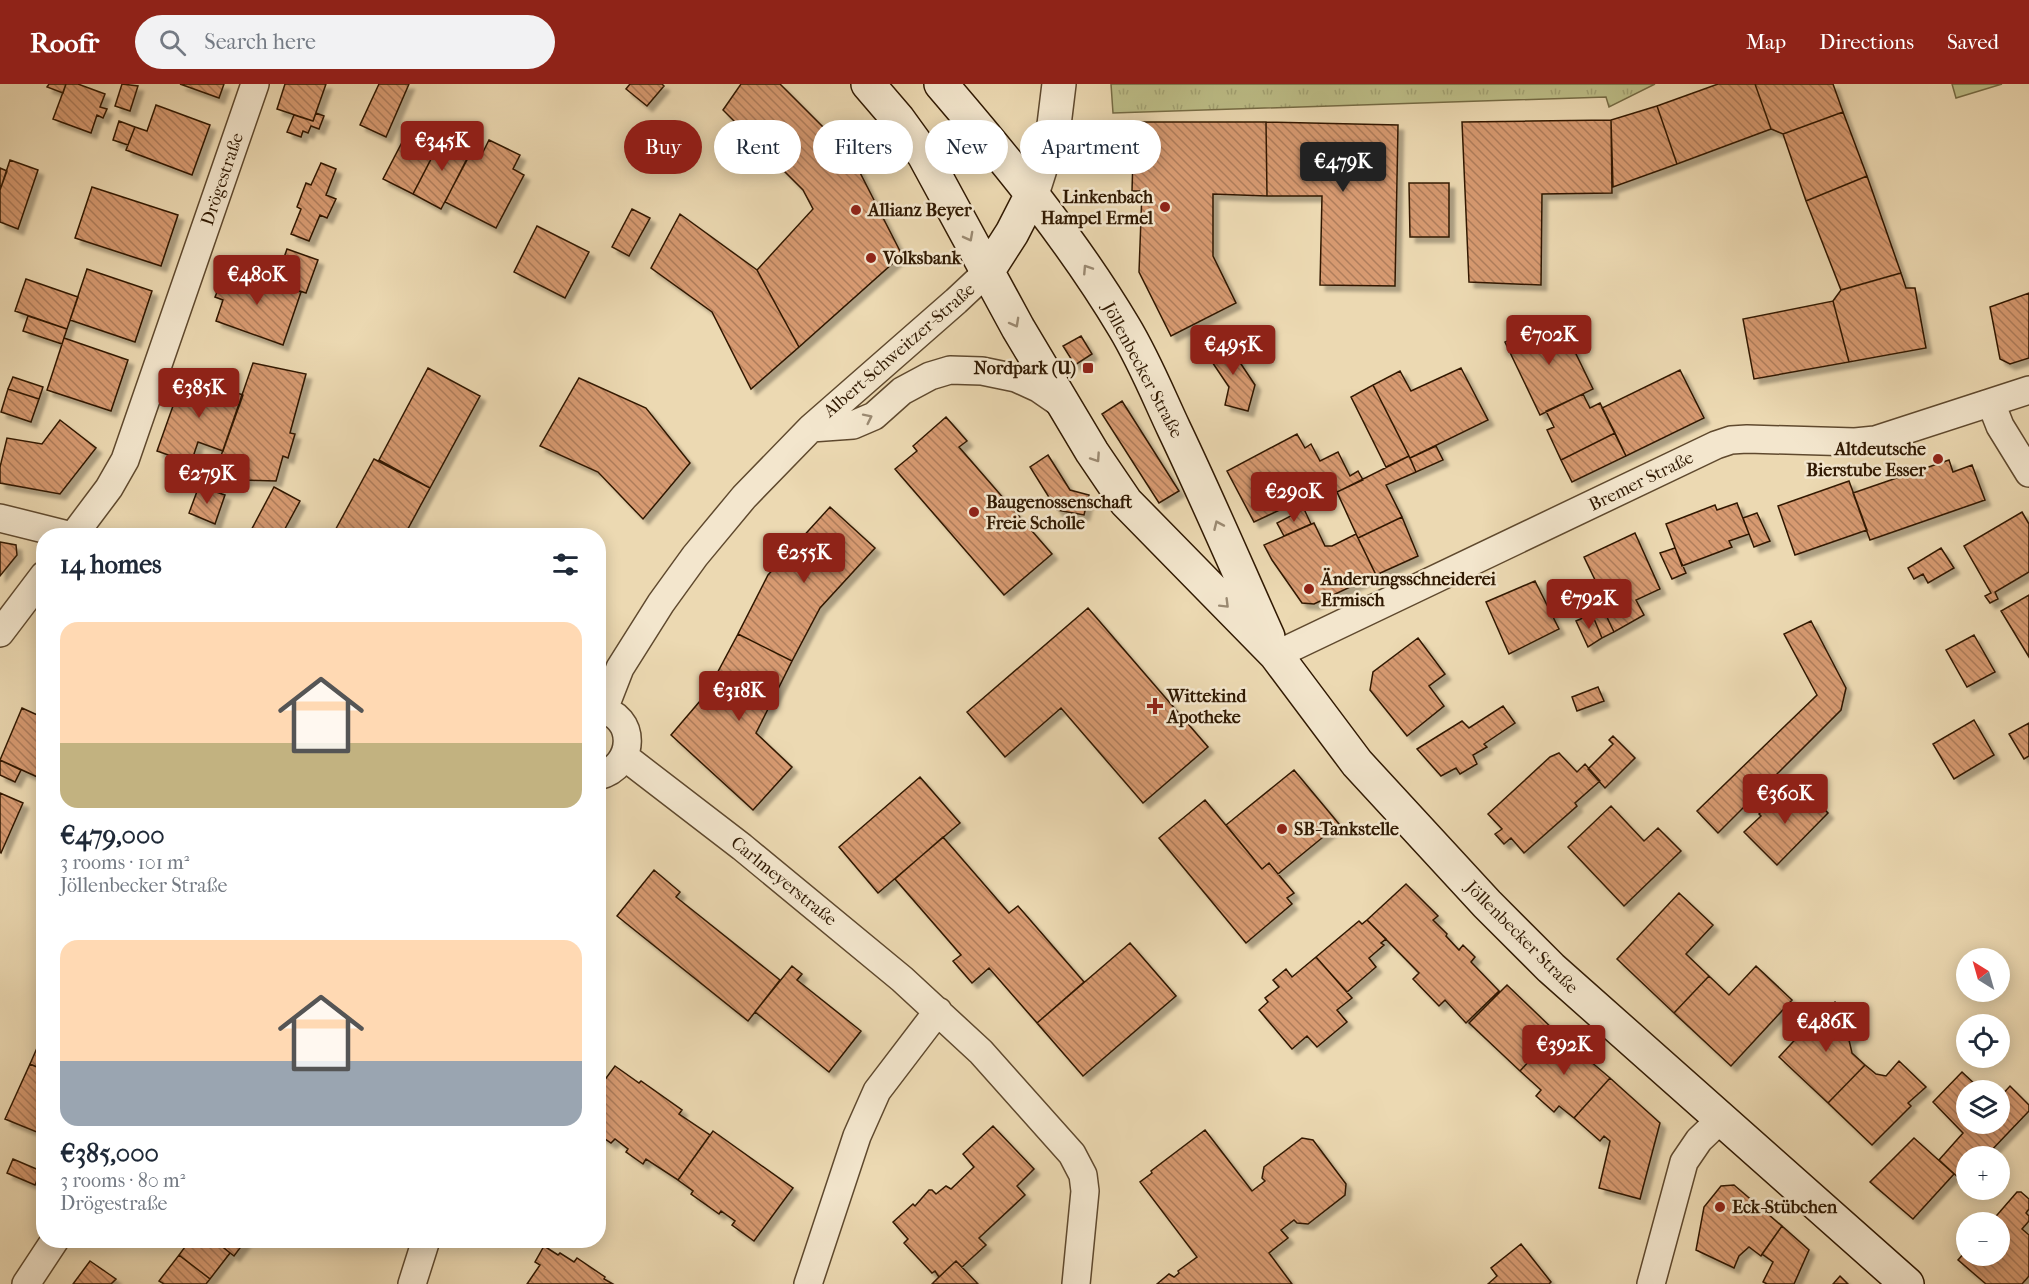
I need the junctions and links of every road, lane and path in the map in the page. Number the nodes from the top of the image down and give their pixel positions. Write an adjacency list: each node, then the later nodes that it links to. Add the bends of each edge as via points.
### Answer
1 (255, 84): 14 (street, Drögestraße, via 125,460)
2 (868, 84): 6 (main road, Jöllenbecker Straße, one-way to 6, via 924,156)
3 (941, 84): 5 (main road, Jöllenbecker Straße)
4 (1059, 84): 5 (main road, via 1054,125)
5 (1032, 194): 6 (main road); 17 (main road, Jöllenbecker Straße, one-way to 5, via 1125,328)
6 (987, 272): 9 (main road, Jöllenbecker Straße, one-way to 9); 10 (street, Albert-Schweitzer-Straße)
7 (2029, 390): 8 (street, Bremer Straße)
8 (1991, 403): 11 (street); 17 (street, Bremer Straße, via 1875,440 1747,439 1722,443)
9 (1066, 408): 10 (street, Albert-Schweitzer-Straße, one-way to 9, via 854,425 874,416 902,391 950,370 1016,378); 17 (main road, Jöllenbecker Straße, one-way to 17, via 1126,502)
10 (811, 428): 18 (street, Albert-Schweitzer-Straße, via 744,497 695,556 620,668)
11 (2029, 473)
12 (0, 518): 13 (street)
13 (41, 528)
14 (79, 528)
15 (36, 586): 16 (street)
16 (0, 633)
17 (1276, 655): 23 (main road, Jöllenbecker Straße, via 1357,763 1487,904 1551,969)
18 (606, 698)
19 (606, 712): 20 (street, via 625,728)
20 (625, 757): 21 (street); 22 (street, Carlmeyerstraße, via 751,854)
21 (606, 773)
22 (938, 1011): 28 (street, via 877,1091 857,1136); 29 (street, Carlmeyerstraße, via 997,1069 1072,1154 1083,1175 1085,1205)
23 (1722, 1118): 30 (street, via 1699,1140 1684,1162); 31 (main road, Jöllenbecker Straße)
24 (50, 1248): 26 (street)
25 (423, 1248): 27 (street)
26 (26, 1284)
27 (412, 1284)
28 (808, 1284)
29 (1076, 1284)
30 (1651, 1284)
31 (1907, 1284)

